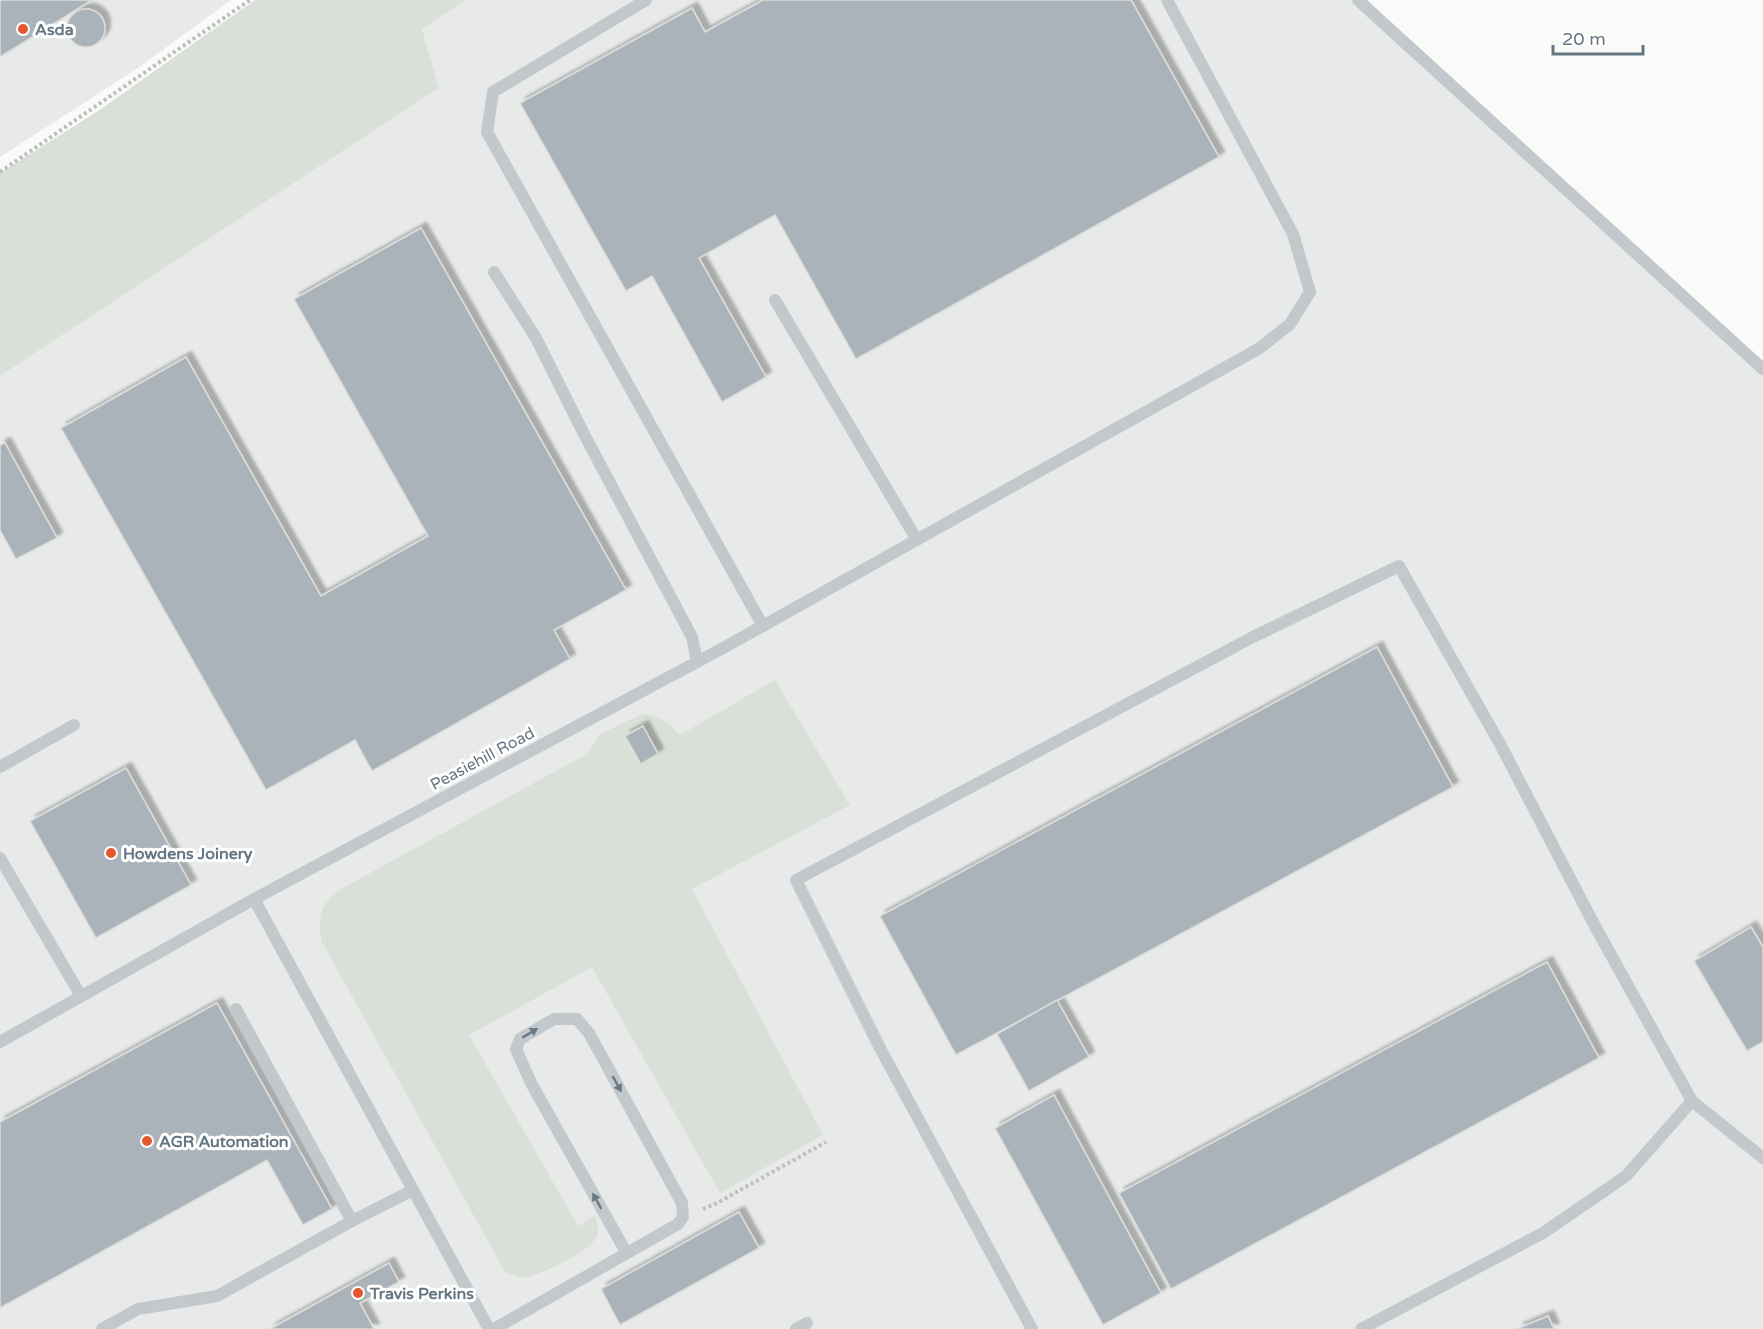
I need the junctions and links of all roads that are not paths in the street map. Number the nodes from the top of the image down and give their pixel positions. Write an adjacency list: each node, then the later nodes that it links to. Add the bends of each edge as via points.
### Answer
1 (646, 0): 8 (lane, via 493,92 487,132)
2 (1167, 0): 7 (lane, Peasiehill Road, via 1293,234 1310,292 1290,324 1260,348)
3 (1358, 0): 6 (lane)
4 (494, 272): 9 (lane, via 536,338 688,627)
5 (775, 300): 7 (lane)
6 (1763, 369)
7 (916, 540): 8 (lane, Peasiehill Road)
8 (763, 626): 9 (lane, Peasiehill Road)
9 (697, 662): 13 (lane, Peasiehill Road)
10 (74, 725): 11 (lane)
11 (0, 767)
12 (0, 858): 14 (lane)
13 (254, 898): 14 (lane, Peasiehill Road); 19 (lane)
14 (81, 996): 16 (lane, Peasiehill Road)
15 (236, 1009): 20 (lane)
16 (0, 1042)
17 (1692, 1101): 18 (lane); 25 (lane, via 1499,742 1399,566 1253,637 796,879 880,1048); 26 (lane, via 1626,1176 1543,1233)
18 (1760, 1155)
19 (413, 1191): 20 (lane); 23 (lane)
20 (352, 1221): 22 (lane, via 217,1296 138,1310)
21 (626, 1252): 21 (lane, one-way to 21, via 516,1049 520,1039 554,1019 577,1019 589,1033 682,1203 683,1217 678,1224); 24 (lane)
22 (102, 1329)
23 (489, 1329)
24 (494, 1329)
25 (1032, 1329)
26 (1361, 1329)

